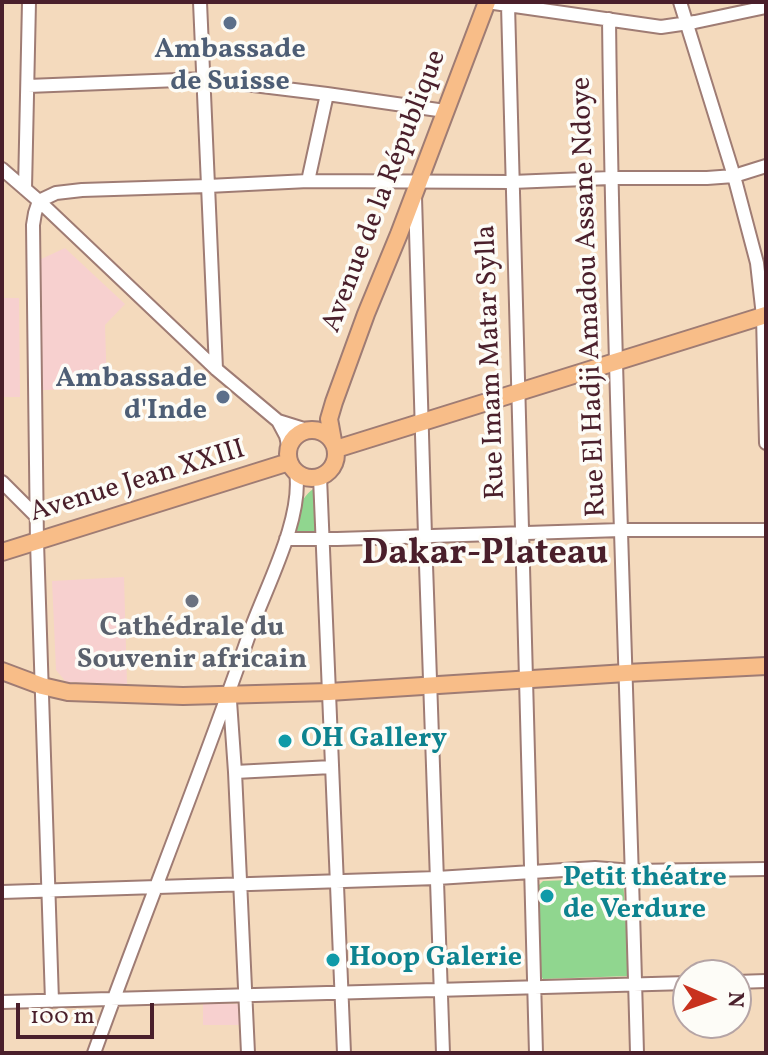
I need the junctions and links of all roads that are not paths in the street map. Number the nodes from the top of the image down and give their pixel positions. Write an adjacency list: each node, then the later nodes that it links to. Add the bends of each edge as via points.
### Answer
1 (29, 2): 11 (street)
2 (200, 2): 10 (street)
3 (487, 2): 5 (street); 13 (main road, Avenue de la République)
4 (680, 2): 9 (street)
5 (508, 5): 8 (street); 19 (street, Rue Imam Matar Sylla)
6 (746, 6): 7 (street); 9 (street)
7 (766, 7)
8 (609, 19): 9 (street, via 661,27); 17 (street, Rue El Hadji Amadou Assane Ndoye)
9 (686, 24): 16 (street)
10 (204, 79): 11 (street); 12 (street); 20 (street)
11 (28, 86): 22 (street)
12 (327, 94): 13 (street); 18 (street)
13 (445, 111): 21 (main road, Avenue de la République)
14 (766, 166): 16 (street)
15 (2, 169): 22 (street)
16 (734, 176): 17 (street); 24 (street, via 757,263)
17 (610, 178): 19 (street); 25 (street, Rue El Hadji Amadou Assane Ndoye)
18 (308, 181): 20 (street); 21 (street)
19 (512, 182): 21 (street); 27 (street, Rue Imam Matar Sylla)
20 (208, 186): 23 (street, via 82,190); 26 (street)
21 (417, 186): 28 (main road, Avenue de la République); 30 (street)
22 (25, 189): 23 (street)
23 (39, 201): 26 (street); 38 (street, via 33,225)
24 (764, 315): 25 (main road); 32 (street)
25 (616, 361): 27 (main road); 39 (street, Rue El Hadji Amadou Assane Ndoye)
26 (216, 369): 29 (street)
27 (518, 392): 30 (main road); 41 (street, Rue Imam Matar Sylla)
28 (334, 402): 31 (main road, Avenue de la République); 33 (main road, Avenue de la République, via 329,419)
29 (278, 421): 31 (street); 34 (street)
30 (422, 422): 33 (main road); 42 (street)
31 (307, 430): 33 (main road, via 320,431); 34 (main road, via 295,437)
32 (766, 443)
33 (335, 445): 35 (main road, via 333,466)
34 (291, 461): 35 (main road, via 304,477); 37 (street, via 297,491); 45 (main road, Avenue Jean XXIII)
35 (319, 477): 37 (street); 44 (street)
36 (2, 482): 38 (street)
37 (293, 510): 43 (street)
38 (37, 517): 45 (street)
39 (621, 530): 40 (street); 41 (street); 49 (street, Rue El Hadji Amadou Assane Ndoye)
40 (766, 530)
41 (522, 534): 42 (street); 50 (street, Rue Imam Matar Sylla)
42 (425, 536): 44 (street); 51 (street)
43 (286, 539): 44 (street); 54 (street)
44 (323, 539): 53 (street)
45 (37, 542): 46 (main road, Avenue Jean XXIII); 52 (street)
46 (2, 552)
47 (766, 666): 49 (main road)
48 (2, 671): 52 (main road)
49 (626, 673): 50 (main road); 58 (street, Rue El Hadji Amadou Assane Ndoye)
50 (526, 679): 51 (main road); 59 (street, Rue Imam Matar Sylla)
51 (431, 685): 53 (main road); 60 (street)
52 (42, 686): 54 (main road, via 68,692); 64 (street)
53 (329, 692): 54 (main road); 55 (street)
54 (230, 694): 56 (street); 63 (street)
55 (332, 767): 56 (street); 61 (street)
56 (235, 772): 62 (street)
57 (766, 869): 58 (street)
58 (633, 871): 59 (street); 67 (street, Rue El Hadji Amadou Assane Ndoye)
59 (531, 872): 60 (street); 68 (street, Rue Imam Matar Sylla)
60 (437, 878): 61 (street); 69 (street)
61 (337, 881): 62 (street); 70 (street)
62 (240, 884): 63 (street); 71 (street)
63 (156, 888): 64 (street); 72 (street)
64 (49, 890): 65 (street); 73 (street)
65 (2, 892)
66 (672, 984): 67 (street)
67 (635, 985): 68 (street); 80 (street, Rue El Hadji Amadou Assane Ndoye)
68 (534, 988): 69 (street); 79 (street, Rue Imam Matar Sylla)
69 (441, 990): 70 (street); 78 (street)
70 (342, 993): 71 (street); 77 (street)
71 (245, 996): 72 (street); 76 (street)
72 (113, 999): 73 (street); 75 (street)
73 (52, 1001): 74 (street)
74 (2, 1002)
75 (94, 1053)
76 (248, 1053)
77 (344, 1053)
78 (443, 1053)
79 (536, 1053)
80 (637, 1053)

